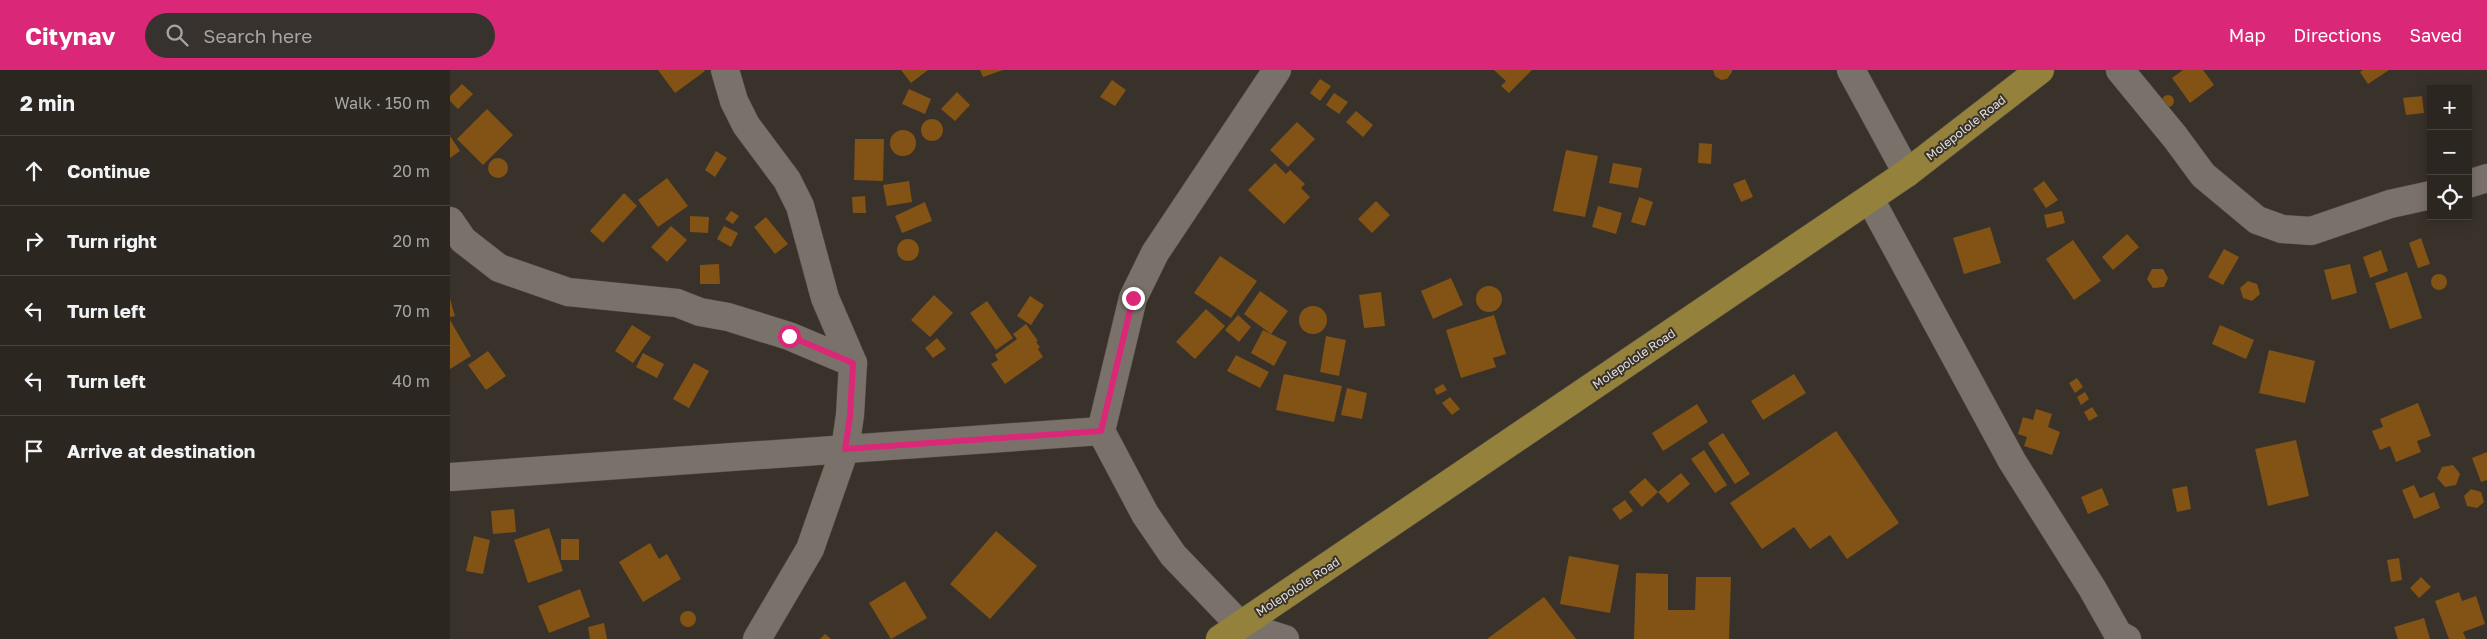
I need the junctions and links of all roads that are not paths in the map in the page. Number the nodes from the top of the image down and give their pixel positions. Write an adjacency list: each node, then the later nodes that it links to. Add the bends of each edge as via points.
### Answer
1 (725, 70): 12 (street, via 734,101 746,125 786,180 800,206 824,298)
2 (1277, 70): 13 (street, via 1155,253 1133,298)
3 (1851, 70): 6 (street)
4 (2040, 70): 6 (main road, Molepolole Road)
5 (2120, 70): 9 (street, via 2203,175 2257,220 2282,229 2311,231 2390,204)
6 (1907, 174): 10 (main road, Molepolole Road)
7 (2487, 178): 8 (street)
8 (2472, 183)
9 (2427, 196)
10 (1870, 199): 16 (main road, Molepolole Road); 19 (street, via 2012,461 2118,634)
11 (450, 221): 12 (street, via 463,240 499,268 568,292 677,303 782,334)
12 (853, 363): 14 (street)
13 (1101, 431): 14 (street); 16 (street, via 1145,514)
14 (845, 449): 15 (street); 17 (street, via 810,550)
15 (450, 476)
16 (1230, 632): 18 (street)
17 (757, 639)
18 (1285, 639)
19 (2127, 639)

